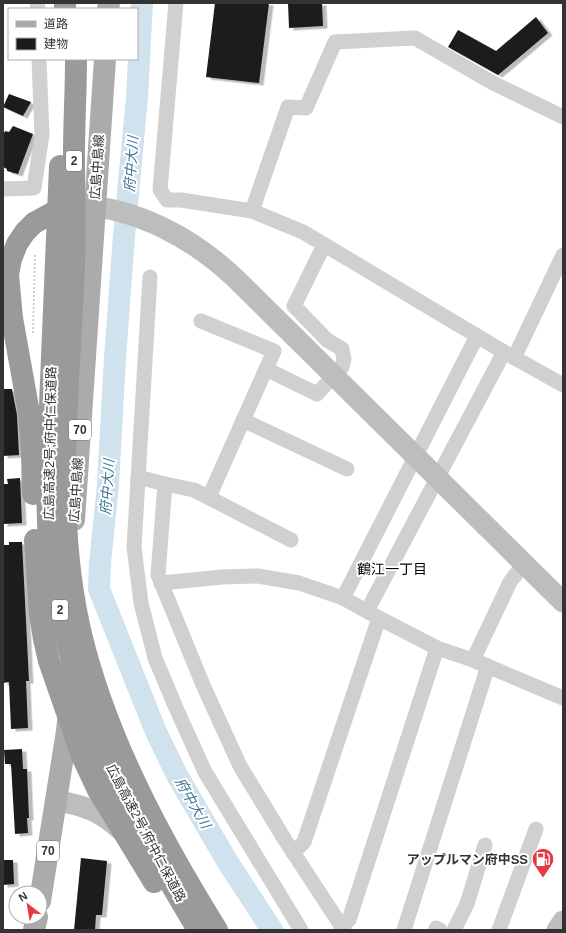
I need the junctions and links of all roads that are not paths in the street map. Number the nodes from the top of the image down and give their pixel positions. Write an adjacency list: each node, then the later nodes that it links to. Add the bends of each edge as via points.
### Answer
1 (176, 3): 11 (street, via 160,190 167,200)
2 (39, 60): 8 (street, via 42,135 34,188)
3 (63, 60): 14 (highway, 2)
4 (70, 60): 9 (main road, 広島中島線 / 70)
5 (76, 60): 14 (highway, 2)
6 (105, 60): 10 (main road, 広島中島線 / 70)
7 (563, 117): 11 (street, via 493,83 415,38 335,42 306,108 288,108)
8 (3, 189)
9 (69, 204): 10 (street); 40 (main road, 広島中島線 / 70, via 51,394); 47 (highway, via 34,222 25,232 11,259 8,275 12,318 29,413 40,614 49,661 89,772)
10 (101, 207): 20 (street, via 157,225 186,240 220,265); 35 (main road, 広島中島線 / 70, via 73,529)
11 (252, 211): 12 (street, via 303,232)
12 (324, 245): 17 (street); 20 (street, via 294,306 327,340 342,349 342,367)
13 (563, 255): 18 (street)
14 (66, 262): 48 (highway, 広島高速2号;府中仁保道路 / 2, via 47,477 51,560 58,605 79,685 106,758 135,819); 49 (highway, 広島高速2号;府中仁保道路 / 2, via 65,514 68,556 81,634 94,681 127,766 175,858)
15 (150, 277): 25 (street)
16 (201, 321): 19 (street, via 274,351)
17 (477, 336): 18 (street); 23 (street)
18 (509, 355): 21 (street); 26 (street)
19 (266, 369): 20 (street, via 317,394); 22 (street)
20 (334, 376): 23 (street)
21 (563, 385)
22 (244, 420): 24 (street); 28 (street)
23 (416, 457): 26 (street); 32 (street)
24 (346, 469)
25 (138, 477): 27 (street); 52 (street, via 134,547 141,604 155,658 205,772)
26 (437, 478): 30 (street); 34 (street)
27 (165, 484): 28 (street, via 194,490); 31 (street, via 158,576)
28 (209, 497): 29 (street)
29 (291, 540)
30 (524, 564): 33 (street); 37 (street, via 510,582)
31 (161, 583): 32 (street, via 258,576 299,583); 43 (street, via 240,766)
32 (343, 598): 34 (street)
33 (563, 602)
34 (373, 614): 36 (street); 43 (street, via 304,842)
35 (71, 626): 40 (main road, 広島中島線 / 70, via 70,696); 51 (highway, via 89,676 137,774)
36 (437, 648): 37 (street); 46 (street, via 349,920)
37 (473, 660): 38 (street)
38 (488, 666): 39 (street); 53 (street)
39 (563, 698)
40 (56, 801): 44 (main road, 広島中島線 / 70); 50 (street, via 82,806 114,824 208,912)
41 (536, 829): 55 (street)
42 (485, 845): 54 (street, via 467,904)
43 (293, 853): 46 (street)
44 (43, 885)
45 (563, 920): 56 (street)
46 (342, 928)
47 (184, 930)
48 (198, 930)
49 (217, 930)
50 (222, 930)
51 (233, 930)
52 (302, 930)
53 (404, 930)
54 (454, 930)
55 (499, 930)
56 (557, 930)

